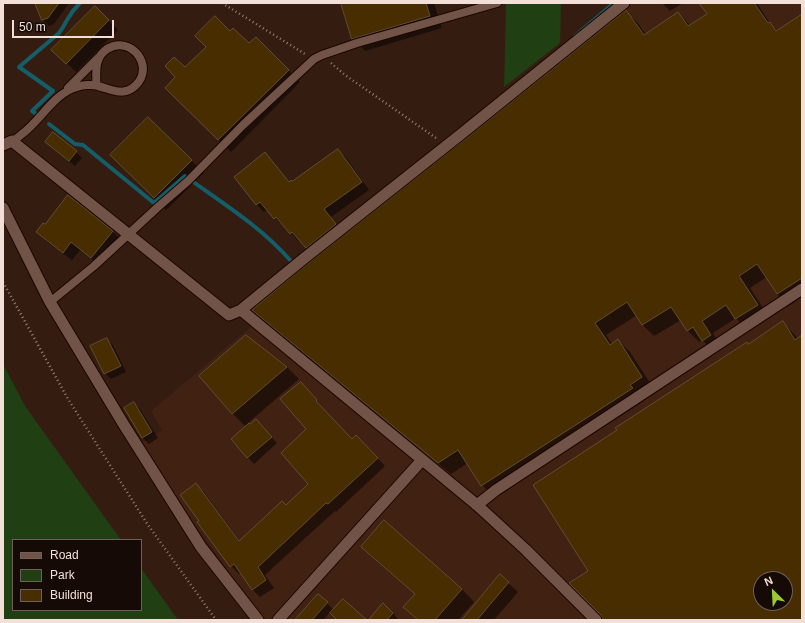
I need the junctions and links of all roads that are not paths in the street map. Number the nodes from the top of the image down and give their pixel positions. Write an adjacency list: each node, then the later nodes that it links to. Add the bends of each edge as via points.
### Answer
1 (497, 3): 8 (lane, via 357,43 318,57 243,125 189,180)
2 (624, 3): 11 (street)
3 (100, 56): 4 (lane, via 96,68); 4 (lane, via 114,46 131,48 141,59 143,73 140,82 127,91 117,92); 5 (lane)
4 (96, 85): 5 (lane, via 69,89)
5 (60, 96): 6 (lane, via 23,134)
6 (8, 143): 8 (street)
7 (3, 208): 10 (street)
8 (128, 234): 10 (lane); 11 (street, via 229,315)
9 (802, 289): 13 (street)
10 (50, 302): 14 (street, via 201,547)
11 (241, 310): 12 (street)
12 (422, 460): 13 (street); 15 (street)
13 (477, 505): 16 (street)
14 (258, 620)
15 (278, 620)
16 (596, 620)

